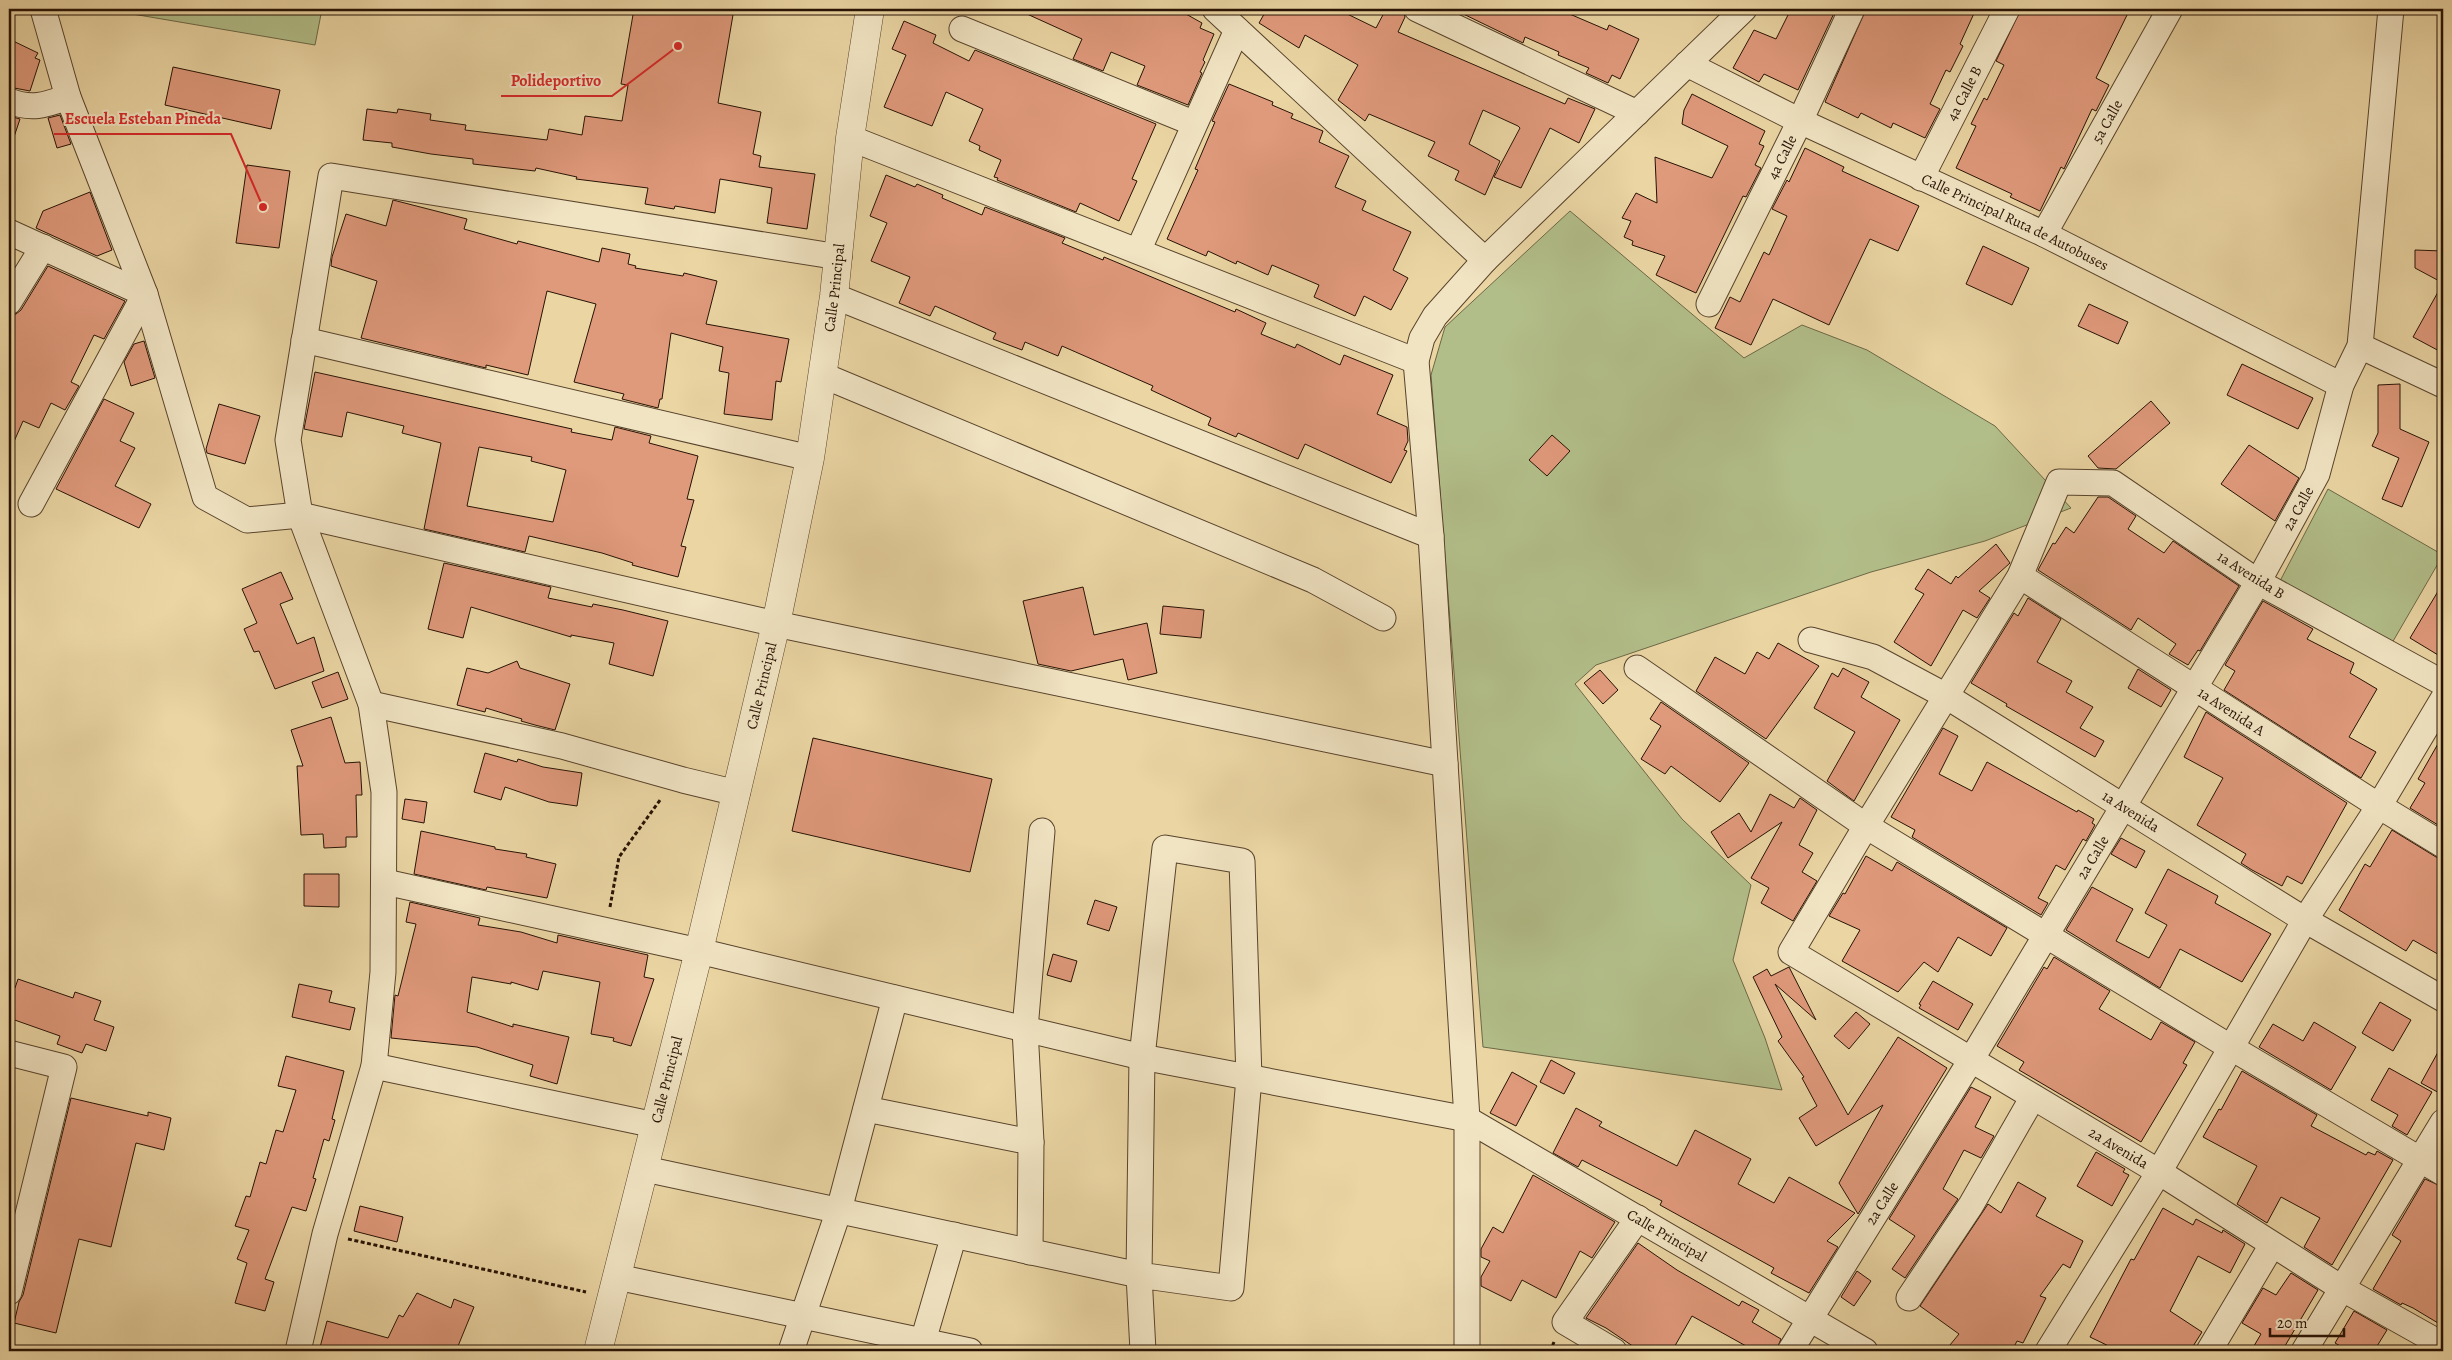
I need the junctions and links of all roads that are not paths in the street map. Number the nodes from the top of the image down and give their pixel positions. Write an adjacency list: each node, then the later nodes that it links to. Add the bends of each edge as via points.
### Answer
1 (43, 9): 13 (street)
2 (870, 9): 18 (street, Calle Principal)
3 (1215, 9): 11 (street)
4 (1417, 9): 15 (street)
5 (1744, 9): 12 (street)
6 (1852, 9): 16 (street, 4a Calle)
7 (2007, 9): 19 (street, 4a Calle B)
8 (2170, 9): 21 (street, 5a Calle)
9 (2391, 9): 31 (street)
10 (962, 29): 17 (street)
11 (1237, 30): 17 (street); 25 (street)
12 (1687, 64): 15 (street); 16 (street, Calle Principal Ruta de Autobuses)
13 (68, 97): 14 (street, via 51,104 25,107); 26 (street)
14 (9, 101)
15 (1637, 113): 25 (street)
16 (1800, 121): 19 (street, Calle Principal Ruta de Autobuses); 29 (street, 4a Calle)
17 (1194, 123): 23 (street)
18 (850, 138): 23 (street); 24 (street, Calle Principal)
19 (1921, 178): 21 (street, Calle Principal Ruta de Autobuses)
20 (9, 232): 22 (street)
21 (2044, 234): 34 (street, Calle Principal Ruta de Autobuses)
22 (43, 247): 26 (street); 28 (street)
23 (1138, 251): 32 (street)
24 (839, 256): 27 (street, Calle Principal); 30 (street, via 331,176)
25 (1486, 260): 32 (street, via 1435,316 1422,338)
26 (145, 294): 37 (street); 38 (street, via 205,497 246,520)
27 (834, 296): 33 (street, Calle Principal); 39 (street)
28 (9, 302)
29 (1708, 304)
30 (304, 340): 36 (street); 38 (street, via 288,440)
31 (2360, 346): 34 (street, 2a Calle); 35 (street)
32 (1416, 361): 39 (street)
33 (822, 375): 36 (street, Calle Principal); 42 (street, via 1313,580)
34 (2341, 385): 41 (street, 2a Calle, via 2316,474)
35 (2443, 385)
36 (810, 458): 43 (street, Calle Principal)
37 (30, 504)
38 (300, 515): 43 (street); 50 (street)
39 (1431, 536): 51 (street)
40 (2020, 576): 41 (street, 1a Avenida B, via 2059,482 2113,483); 47 (street, 1a Avenida A); 48 (street)
41 (2258, 582): 46 (street, 1a Avenida B); 47 (street, 2a Calle)
42 (1383, 618)
43 (776, 624): 51 (street); 52 (street, Calle Principal)
44 (1811, 640): 48 (street, 1a Avenida, via 1873,657)
45 (1637, 668): 55 (street)
46 (2443, 683)
47 (2194, 688): 53 (street, 1a Avenida A); 54 (street, 2a Calle)
48 (1946, 696): 54 (street, 1a Avenida); 55 (street)
49 (2443, 699): 53 (street)
50 (371, 704): 52 (street, via 562,746); 58 (street, via 384,792)
51 (1445, 764): 73 (street)
52 (737, 793): 61 (street, Calle Principal)
53 (2379, 806): 57 (street, 1a Avenida A); 59 (street)
54 (2124, 808): 59 (street, 1a Avenida); 60 (street, 2a Calle)
55 (1866, 826): 60 (street); 68 (street, 2a Avenida, via 1791,952)
56 (1042, 831): 64 (street)
57 (2443, 845)
58 (385, 882): 61 (street, Calle Principal); 69 (street, via 383,972)
59 (2305, 920): 63 (street, 1a Avenida); 65 (street)
60 (2046, 936): 65 (street); 68 (street, 2a Calle)
61 (699, 951): 62 (street, Calle Principal); 75 (street, Calle Principal)
62 (895, 998): 64 (street, Calle Principal); 72 (street)
63 (2443, 999)
64 (1025, 1029): 67 (street, Calle Principal); 76 (street)
65 (2230, 1047): 77 (street); 79 (street)
66 (9, 1053): 89 (street, via 64,1067)
67 (1142, 1057): 70 (street, Calle Principal); 70 (street, via 1165,848 1242,860); 86 (street)
68 (1972, 1060): 71 (street, 2a Avenida); 92 (street, 2a Calle)
69 (374, 1066): 75 (street); 95 (street, via 325,1234)
70 (1249, 1078): 73 (street, Calle Principal); 86 (street, via 1231,1288)
71 (2033, 1097): 79 (street, 2a Avenida); 90 (street, via 1971,1205)
72 (866, 1109): 76 (street); 81 (street)
73 (1467, 1119): 82 (street, Calle Principal); 100 (street)
74 (2443, 1122): 77 (street)
75 (655, 1125): 78 (street, Calle Principal)
76 (1031, 1142): 85 (street)
77 (2422, 1160): 80 (street); 88 (street)
78 (645, 1168): 81 (street); 87 (street, Calle Principal)
79 (2159, 1172): 84 (street, 2a Avenida); 104 (street)
80 (2443, 1173)
81 (840, 1210): 83 (street); 91 (street)
82 (1638, 1218): 92 (street, Calle Principal); 101 (street, via 1565,1322)
83 (954, 1235): 85 (street); 93 (street)
84 (2272, 1246): 88 (street, 2a Avenida); 105 (street)
85 (1030, 1252): 86 (street)
86 (1139, 1275): 99 (street)
87 (615, 1287): 91 (street); 96 (street, Calle Principal)
88 (2343, 1289): 94 (street, 2a Avenida); 106 (street)
89 (9, 1292)
90 (1910, 1298)
91 (803, 1316): 93 (street); 97 (street)
92 (1809, 1319): 102 (street, 2a Calle); 103 (street, Calle Principal)
93 (923, 1342): 98 (street)
94 (2443, 1345)
95 (298, 1351)
96 (598, 1351)
97 (791, 1351)
98 (970, 1351)
99 (1143, 1351)
100 (1467, 1351)
101 (1614, 1351)
102 (1790, 1351)
103 (1865, 1351)
104 (2048, 1351)
105 (2209, 1351)
106 (2304, 1351)

